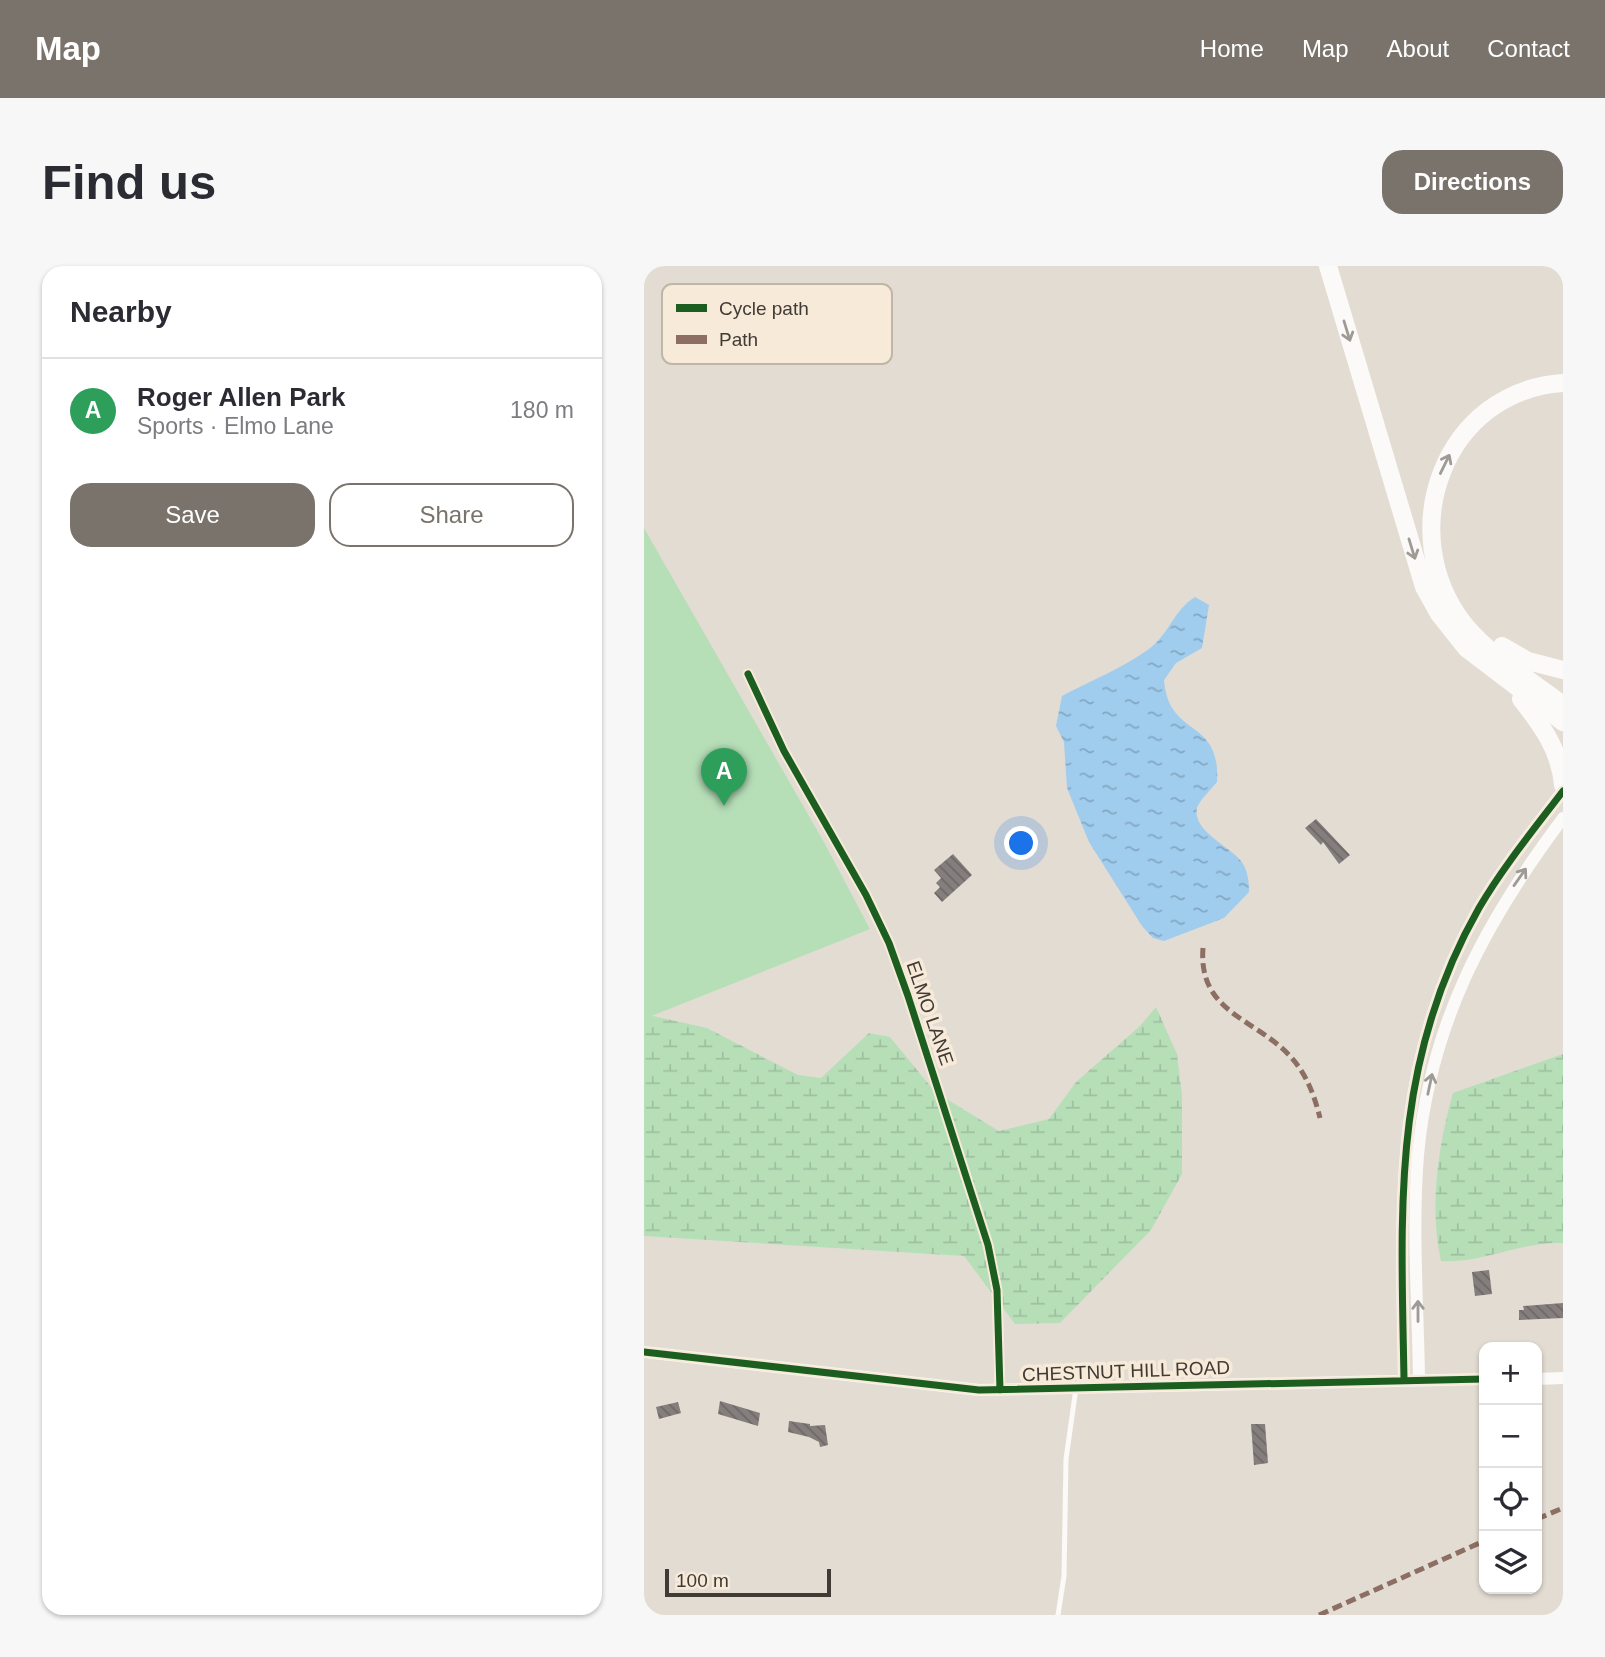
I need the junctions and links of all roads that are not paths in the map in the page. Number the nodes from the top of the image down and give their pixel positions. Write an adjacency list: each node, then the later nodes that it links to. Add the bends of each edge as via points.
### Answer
1 (1328, 266): 4 (highway, one-way to 4, via 1424,587 1454,636)
2 (1563, 383): 3 (highway, one-way to 2, via 1431,539 1434,495 1448,456 1468,429 1492,409 1533,388)
3 (1451, 600): 5 (highway, via 1479,629 1514,654); 7 (highway, via 1464,623 1487,647)
4 (1492, 668): 8 (highway); 9 (highway, via 1520,696 1550,740 1560,762)
5 (1563, 670)
6 (748, 674): 19 (street, ELMO LANE, via 784,751 866,895 908,996 988,1245 997,1290)
7 (1563, 705)
8 (1563, 722)
9 (1563, 785)
10 (1563, 791): 14 (street, via 1479,908 1456,954 1423,1046 1408,1118 1402,1180)
11 (1563, 818): 15 (street, one-way to 11, via 1417,1184 1432,1076 1455,1000 1484,935)
12 (644, 1352): 19 (street, CHESTNUT HILL ROAD, via 937,1387)
13 (1563, 1378): 17 (street)
14 (1404, 1379): 15 (street, CHESTNUT HILL ROAD); 18 (street, CHESTNUT HILL ROAD)
15 (1419, 1379): 16 (street, CHESTNUT HILL ROAD)
16 (1479, 1379)
17 (1542, 1379)
18 (1076, 1388): 19 (street, CHESTNUT HILL ROAD); 20 (lane, via 1066,1459 1064,1576)
19 (1000, 1390)
20 (1058, 1615)

